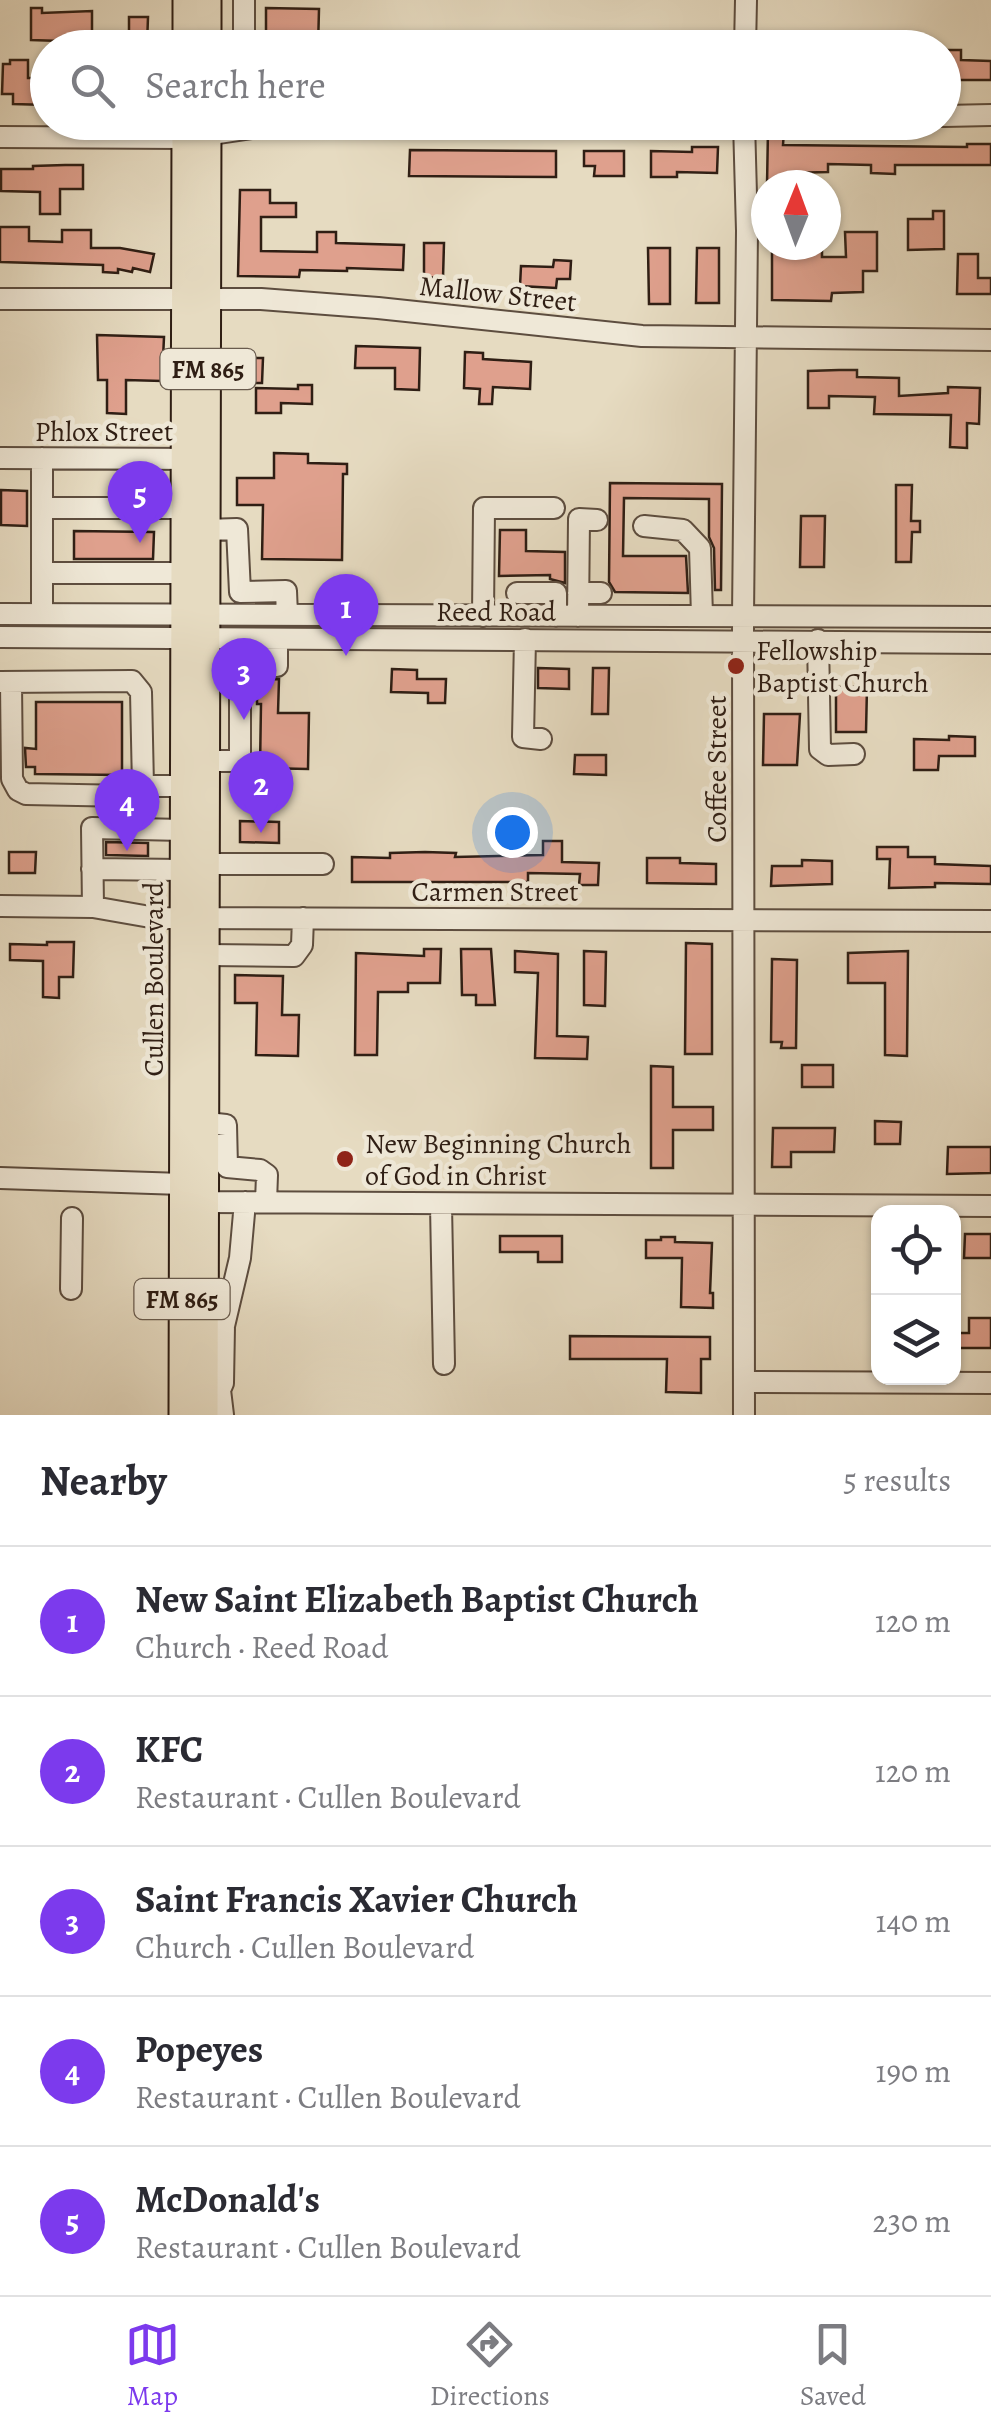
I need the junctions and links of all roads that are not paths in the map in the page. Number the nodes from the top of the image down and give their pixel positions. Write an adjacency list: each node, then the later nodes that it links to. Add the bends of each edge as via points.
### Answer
1 (186, 0): 5 (main road)
2 (208, 0): 6 (main road)
3 (244, 0): 7 (street)
4 (746, 0): 8 (street)
5 (186, 30)
6 (208, 30)
7 (244, 30)
8 (745, 30)
9 (991, 115): 10 (street)
10 (961, 116)
11 (30, 136): 12 (street)
12 (0, 137)
13 (197, 140): 16 (main road, Cullen Boulevard / FM 865)
14 (744, 140): 17 (street, Coffee Street)
15 (0, 299): 16 (street, Mallow Street)
16 (196, 300): 17 (street, Mallow Street, via 261,299 642,336); 21 (main road, Cullen Boulevard / FM 865)
17 (746, 339): 18 (street, Mallow Street); 45 (street, Coffee Street)
18 (991, 340)
19 (0, 458): 20 (street, Phlox Street)
20 (42, 458): 21 (street, Phlox Street); 22 (street)
21 (196, 459): 23 (main road, Cullen Boulevard / FM 865); 27 (main road, Cullen Boulevard / FM 865)
22 (42, 508): 23 (street); 28 (street)
23 (186, 508): 29 (main road, Cullen Boulevard / FM 865)
24 (554, 508): 31 (street, via 484,508)
25 (598, 520): 33 (street, via 579,519)
26 (644, 526): 44 (street, via 683,530 700,548)
27 (206, 530): 29 (main road, Cullen Boulevard / FM 865); 30 (street, via 238,529)
28 (42, 572): 29 (street); 36 (street)
29 (196, 575): 30 (street); 47 (main road, Cullen Boulevard / FM 865)
30 (240, 584): 37 (street); 38 (street, via 286,592)
31 (483, 593): 32 (street); 40 (street)
32 (516, 593): 41 (street); 42 (street, via 556,594)
33 (578, 593): 34 (street); 43 (street)
34 (602, 593)
35 (0, 614): 36 (street, Reed Road)
36 (42, 614): 47 (street, Reed Road)
37 (239, 615): 38 (street, Reed Road); 47 (street, Reed Road)
38 (287, 615): 39 (street, Reed Road)
39 (424, 616): 40 (street, Reed Road); 51 (street)
40 (483, 616): 41 (street, Reed Road)
41 (516, 616): 42 (street, Reed Road)
42 (556, 616): 43 (street, Reed Road)
43 (578, 616): 44 (street, Reed Road)
44 (702, 616): 45 (street, Reed Road)
45 (743, 616): 46 (street, Reed Road); 53 (street, Coffee Street)
46 (991, 618)
47 (194, 626): 48 (street, Reed Road); 49 (street, Reed Road); 60 (main road, Cullen Boulevard / FM 865); 62 (main road, Cullen Boulevard / FM 865)
48 (0, 637)
49 (240, 638): 50 (street, Reed Road); 56 (street)
50 (277, 638): 51 (street, Reed Road); 56 (street, via 277,666)
51 (423, 639): 52 (street, Reed Road)
52 (525, 639): 53 (street, Reed Road); 58 (street, via 523,737)
53 (743, 639): 54 (street, Reed Road); 71 (street, Coffee Street)
54 (818, 640): 55 (street, Reed Road); 59 (street, via 820,749)
55 (991, 642)
56 (240, 666): 60 (street, via 240,757)
57 (6, 682): 61 (street, via 139,686); 61 (street, via 18,790 130,796)
58 (541, 738)
59 (854, 754)
60 (206, 761): 65 (main road, Cullen Boulevard / FM 865)
61 (142, 786): 62 (street)
62 (183, 786): 63 (main road, Cullen Boulevard / FM 865)
63 (183, 830): 65 (main road, Cullen Boulevard / FM 865); 66 (street, via 92,828)
64 (323, 864): 65 (street)
65 (195, 867): 66 (street); 69 (main road, Cullen Boulevard / FM 865)
66 (92, 869): 68 (street)
67 (0, 906): 68 (street, Carmen Street)
68 (93, 907): 69 (street, Carmen Street)
69 (195, 918): 70 (street, Carmen Street); 73 (main road, Cullen Boulevard / FM 865); 76 (main road, Cullen Boulevard / FM 865)
70 (303, 918): 71 (street, Carmen Street); 73 (street, via 302,945 294,956)
71 (744, 920): 72 (street, Carmen Street); 80 (street, Coffee Street)
72 (991, 920)
73 (207, 955): 74 (main road, Cullen Boulevard / FM 865)
74 (207, 1122): 77 (main road, Cullen Boulevard / FM 865); 78 (street, via 226,1125 226,1167 267,1175)
75 (0, 1178): 76 (street)
76 (182, 1184): 77 (street); 88 (main road, Cullen Boulevard / FM 865)
77 (207, 1202): 78 (street); 84 (main road, Cullen Boulevard / FM 865)
78 (255, 1202): 79 (street); 84 (street)
79 (441, 1204): 80 (street); 85 (street)
80 (745, 1205): 81 (street); 86 (street, Coffee Street)
81 (991, 1206)
82 (72, 1218): 83 (street)
83 (71, 1289)
84 (214, 1327): 88 (main road, Cullen Boulevard / FM 865)
85 (444, 1364)
86 (744, 1382): 87 (street); 89 (street, Coffee Street)
87 (991, 1383)
88 (203, 1403)
89 (744, 1415)

